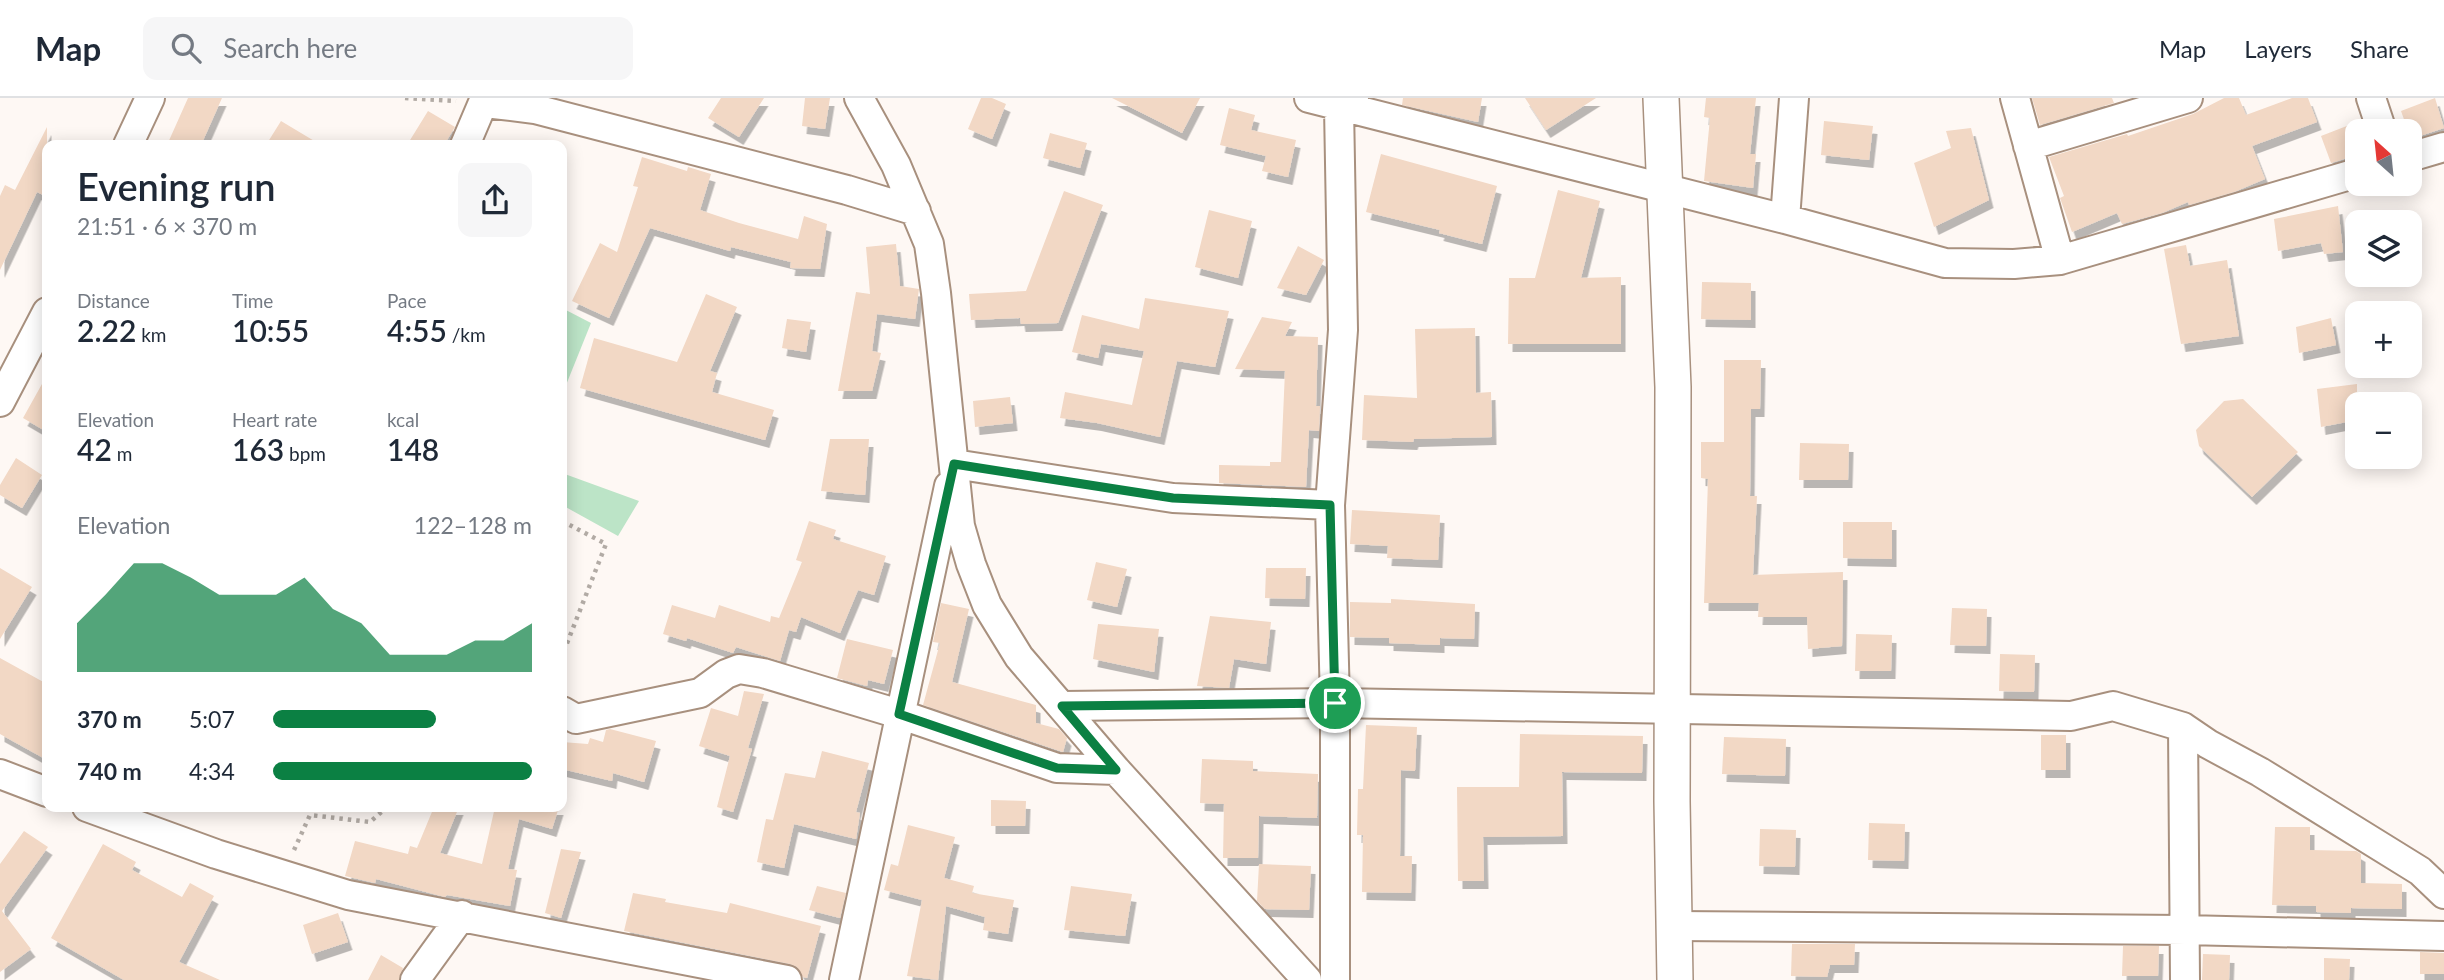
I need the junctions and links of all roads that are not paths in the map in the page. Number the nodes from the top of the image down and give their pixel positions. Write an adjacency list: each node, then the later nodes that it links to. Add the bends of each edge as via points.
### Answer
1 (150, 98): 12 (street)
2 (859, 98): 19 (street)
3 (1309, 98): 10 (street)
4 (1661, 98): 18 (street)
5 (1794, 98): 20 (street)
6 (2015, 98): 14 (street)
7 (2188, 98): 14 (street)
8 (2371, 98): 11 (street)
9 (485, 100): 13 (street); 19 (street, via 535,109)
10 (1347, 103): 18 (street); 25 (street, via 1343,330)
11 (2378, 119)
12 (130, 140)
13 (467, 140)
14 (2028, 146): 21 (street)
15 (2444, 147): 16 (street)
16 (2422, 153)
17 (2345, 177): 21 (street)
18 (1665, 190): 20 (street); 28 (street, via 1672,387)
19 (916, 211): 24 (street, via 929,244)
20 (1786, 219): 21 (street, via 1945,263)
21 (2060, 260)
22 (42, 322): 23 (street)
23 (0, 402)
24 (954, 464): 25 (street, via 1173,498); 27 (street, via 960,526 987,605 1019,657); 30 (street)
25 (1330, 505): 26 (street)
26 (1335, 703): 27 (street); 28 (street); 45 (street)
27 (1062, 706): 32 (street)
28 (1673, 709): 31 (street, via 2071,716 2113,706); 38 (street)
29 (567, 714): 30 (street, via 576,719 700,693 739,669)
30 (899, 714): 32 (street, via 1057,768); 43 (street)
31 (2183, 727): 36 (street, via 2420,871); 39 (street)
32 (1116, 770): 44 (street)
33 (0, 774): 34 (street)
34 (42, 790)
35 (102, 812): 37 (street, via 348,895)
36 (2444, 894)
37 (463, 915): 41 (street); 42 (street)
38 (1674, 926): 39 (street); 46 (street)
39 (2185, 930): 40 (street); 47 (street)
40 (2444, 936)
41 (415, 980)
42 (787, 980)
43 (844, 980)
44 (1307, 980)
45 (1335, 980)
46 (1675, 980)
47 (2185, 980)

